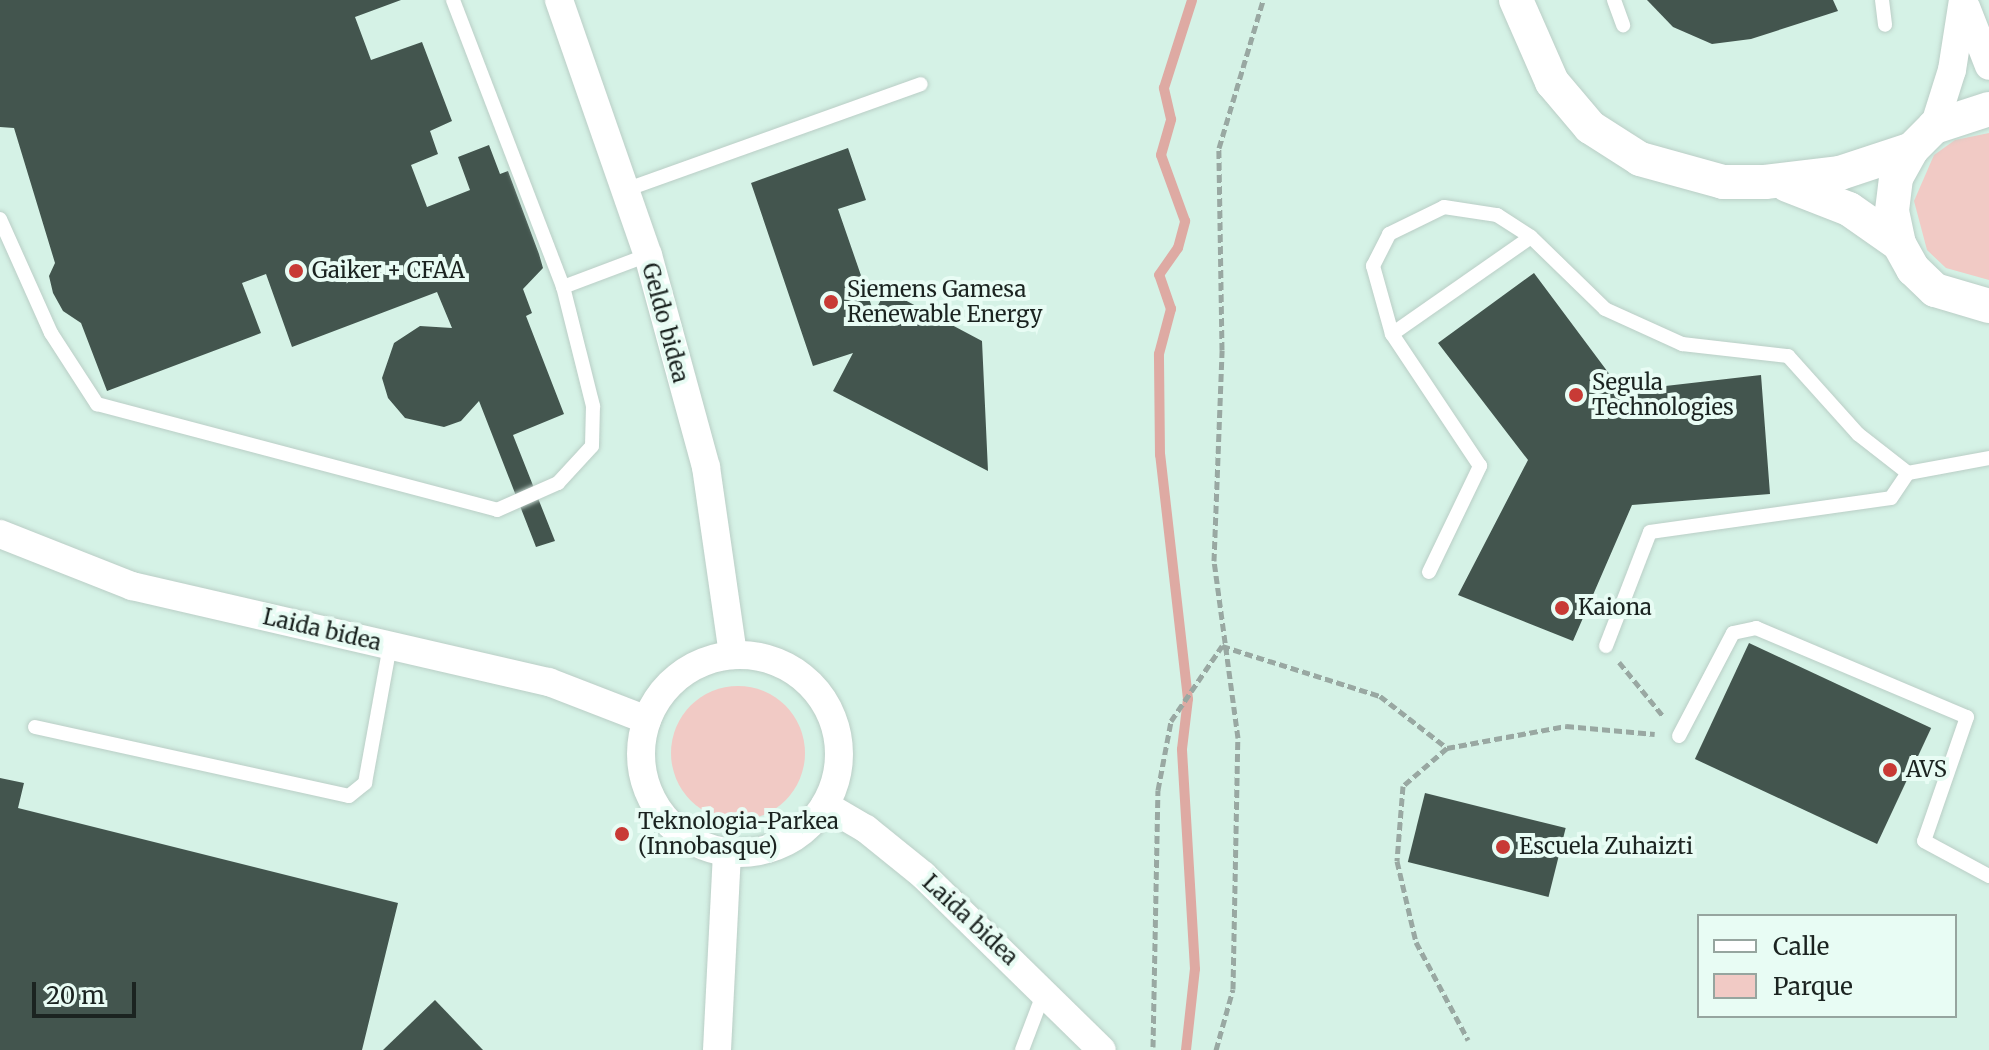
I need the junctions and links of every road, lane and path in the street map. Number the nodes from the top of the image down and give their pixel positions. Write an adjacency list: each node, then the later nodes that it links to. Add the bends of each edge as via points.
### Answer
1 (453, 0): 20 (lane)
2 (559, 0): 15 (street, Geldo bidea)
3 (1263, 0): 28 (path, via 1219,148 1222,350 1212,502)
4 (1516, 0): 14 (street, via 1552,82 1590,127 1640,159 1723,182)
5 (1614, 0): 8 (lane)
6 (1882, 0): 9 (lane)
7 (1964, 0): 10 (street); 13 (street, via 1952,70)
8 (1623, 25)
9 (1885, 25)
10 (1989, 66)
11 (921, 84): 15 (lane)
12 (1989, 109): 13 (street)
13 (1923, 138): 14 (street, via 1840,173); 18 (street, via 1896,178 1892,211)
14 (1765, 182): 18 (street, via 1822,196)
15 (625, 190): 19 (street, Geldo bidea)
16 (0, 219): 20 (lane, via 51,333 97,404 497,510 558,483 592,446 593,406)
17 (1531, 237): 22 (lane); 22 (lane, via 1497,215 1463,206 1423,214 1389,234 1373,266); 24 (lane, via 1605,309 1682,344 1788,356 1858,434)
18 (1899, 244): 21 (street, via 1935,290)
19 (648, 255): 20 (lane); 30 (street, Geldo bidea, via 706,467)
20 (563, 287)
21 (1989, 306)
22 (1392, 334): 26 (lane, via 1480,466)
23 (1989, 458): 24 (lane)
24 (1908, 473): 29 (lane, via 1891,498 1650,532)
25 (0, 534): 27 (street, Laida bidea, via 132,586)
26 (1429, 572)
27 (390, 645): 31 (street, Laida bidea, via 549,682); 32 (lane, via 365,783 349,796)
28 (1222, 646): 34 (path, via 1380,696); 40 (path, via 1171,721 1158,790); 44 (path, via 1238,738 1233,989)
29 (1606, 646): 33 (path)
30 (733, 655): 31 (street, via 680,674); 35 (street, via 792,669 816,689 832,716 839,746 837,777)
31 (647, 720): 36 (street, via 643,778 655,805 699,844)
32 (35, 727)
33 (1679, 736): 34 (path, via 1566,726); 37 (lane, via 1733,633 1756,628 1967,717 1924,841)
34 (1447, 748): 39 (path, via 1403,786 1397,861 1416,942)
35 (825, 805): 36 (street, via 783,843); 38 (street, Laida bidea, via 866,829 923,875)
36 (727, 852): 41 (street)
37 (1989, 876)
38 (1044, 991): 42 (lane); 43 (street, Laida bidea)
39 (1468, 1040)
40 (1153, 1047)
41 (717, 1050)
42 (1022, 1050)
43 (1102, 1050)
44 (1216, 1050)

